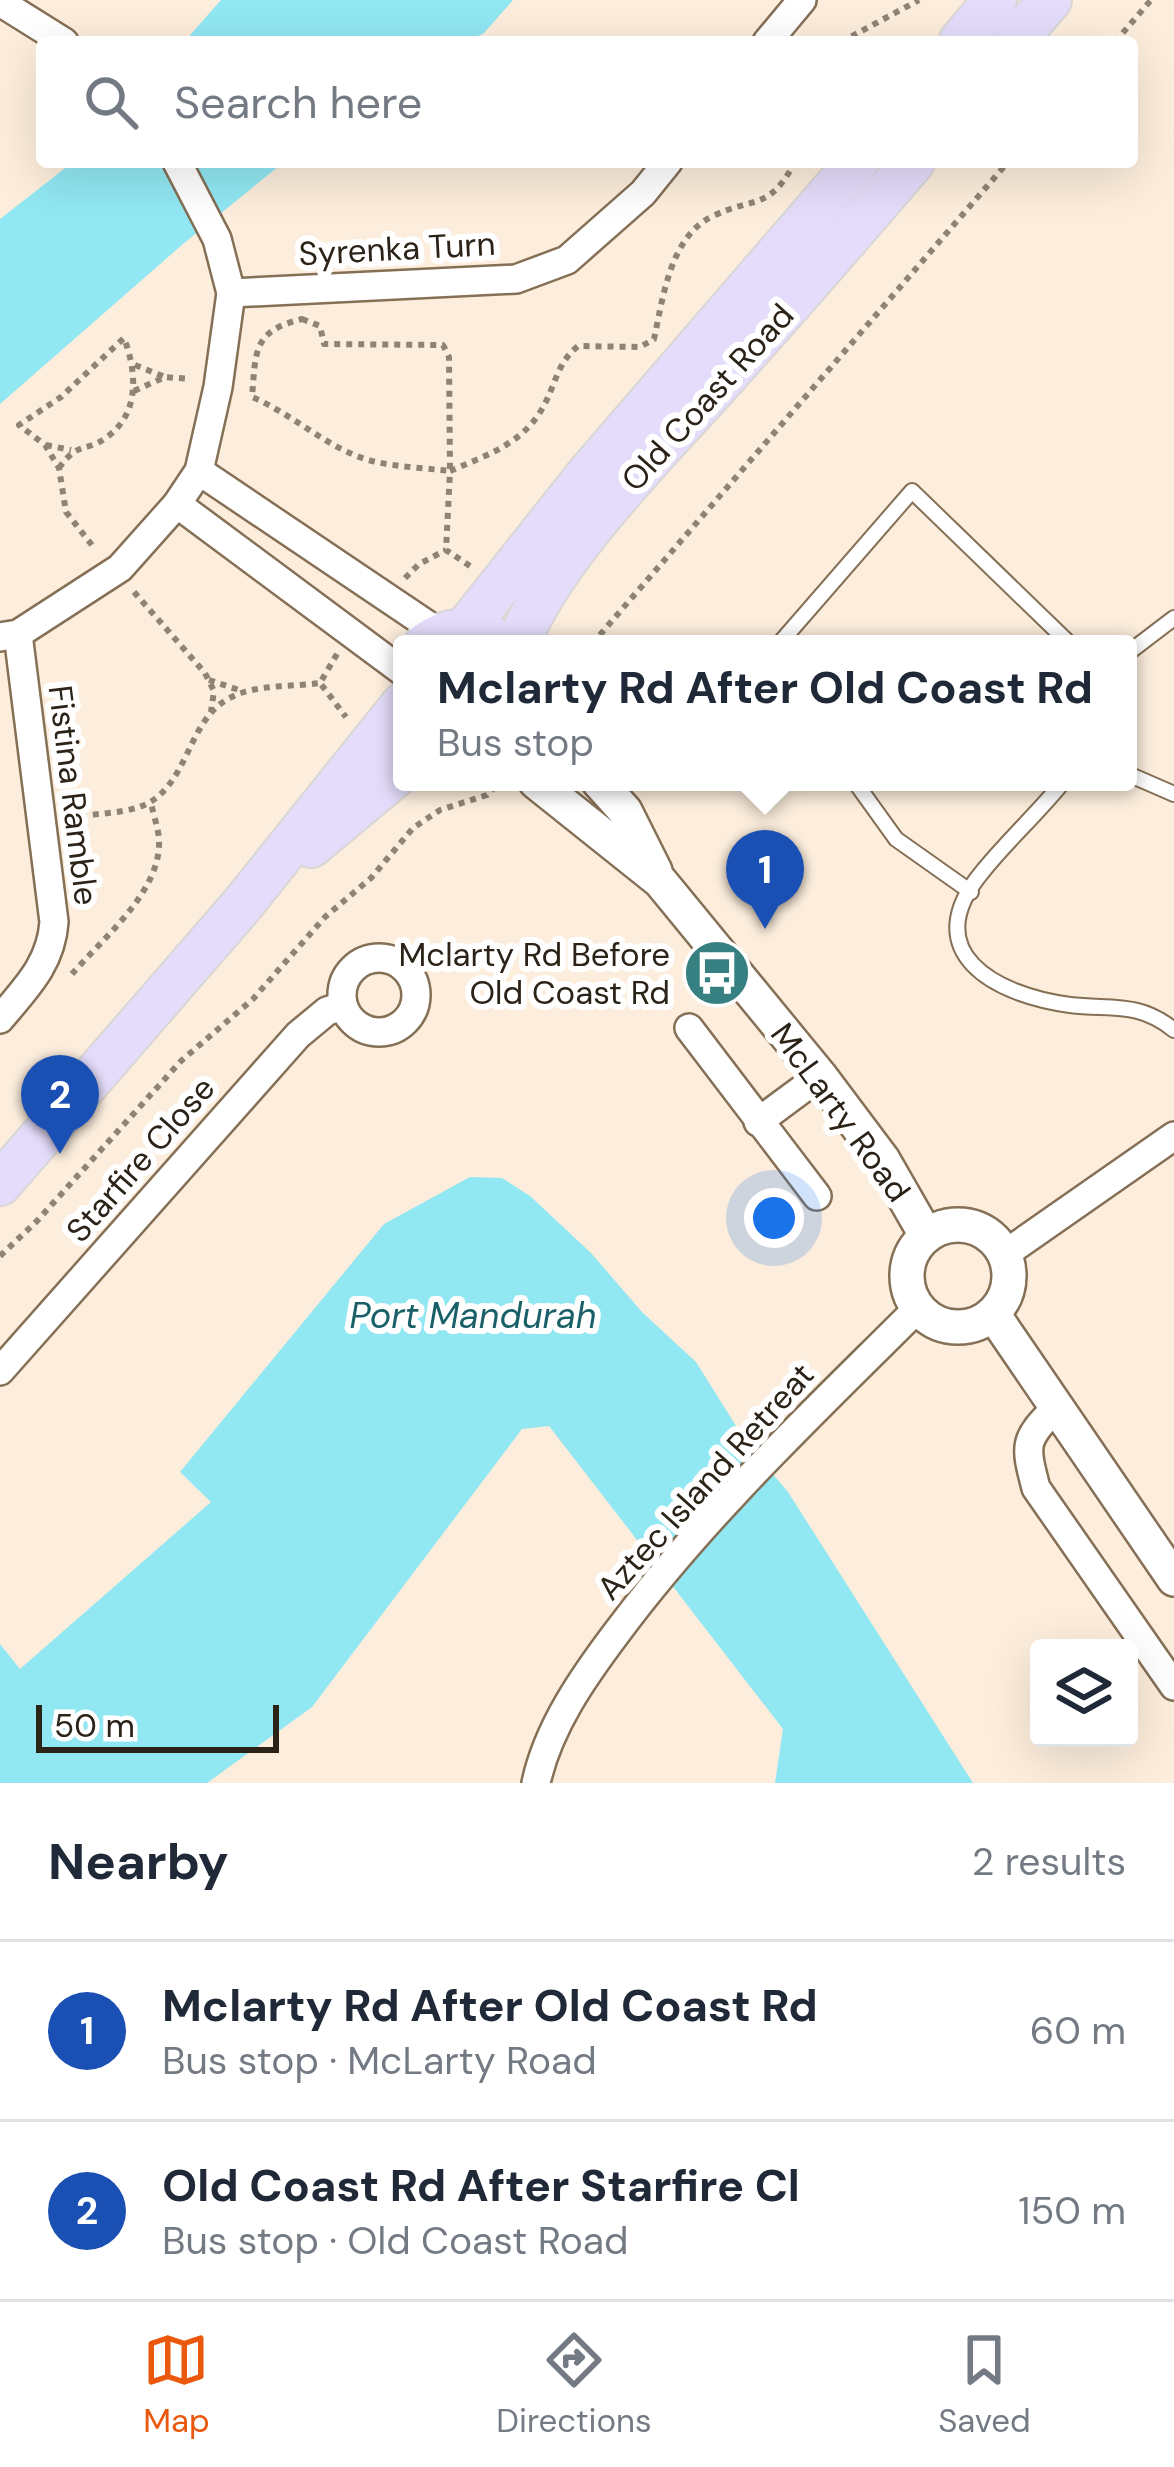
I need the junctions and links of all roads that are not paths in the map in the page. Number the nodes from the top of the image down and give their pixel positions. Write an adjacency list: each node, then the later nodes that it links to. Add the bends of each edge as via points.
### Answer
1 (802, 0): 6 (street)
2 (995, 0): 7 (main road)
3 (1050, 0): 8 (main road)
4 (0, 2): 5 (street)
5 (54, 36)
6 (772, 36)
7 (965, 36)
8 (1019, 36)
9 (180, 168): 13 (street, via 218,239)
10 (663, 168): 13 (street, Syrenka Turn, via 567,260 516,279)
11 (852, 168): 19 (main road, Old Coast Road)
12 (908, 168): 20 (main road, Old Coast Road, via 613,501)
13 (231, 293): 14 (street)
14 (199, 471): 15 (street); 18 (street)
15 (177, 503): 17 (street, via 120,568); 24 (street)
16 (1174, 618): 23 (lane)
17 (9, 635): 37 (street, Fistina Ramble, via 54,922 52,950)
18 (456, 635)
19 (461, 635)
20 (522, 635)
21 (787, 635): 22 (lane, via 912,490)
22 (1061, 635)
23 (1137, 646)
24 (393, 664)
25 (393, 716): 35 (main road)
26 (393, 778): 35 (main road)
27 (1137, 778): 32 (lane)
28 (547, 791): 33 (street, McLarty Road)
29 (606, 791): 33 (street, McLarty Road)
30 (861, 791): 34 (lane, via 896,839)
31 (1056, 791): 34 (lane)
32 (1174, 794)
33 (660, 881): 40 (street, McLarty Road)
34 (971, 892): 39 (lane, via 958,938 980,976 1060,1003 1136,1009)
35 (242, 905): 43 (main road)
36 (343, 1006): 49 (street, Starfire Close, via 298,1035)
37 (0, 1019)
38 (689, 1028): 41 (street)
39 (1174, 1030)
40 (820, 1076): 41 (street); 45 (street, McLarty Road)
41 (758, 1122): 44 (street)
42 (1174, 1136): 46 (street)
43 (0, 1184)
44 (817, 1196)
45 (926, 1235): 46 (street, via 970,1226); 47 (street, via 908,1262)
46 (1005, 1254): 48 (street, via 1009,1286)
47 (918, 1309): 48 (street, via 946,1326); 53 (street, Aztec Island Retreat, via 660,1574 579,1683)
48 (993, 1314): 50 (street)
49 (0, 1371)
50 (1055, 1408): 51 (street); 52 (street, via 1026,1450 1036,1488)
51 (1174, 1579)
52 (1174, 1686)
53 (536, 1783)

